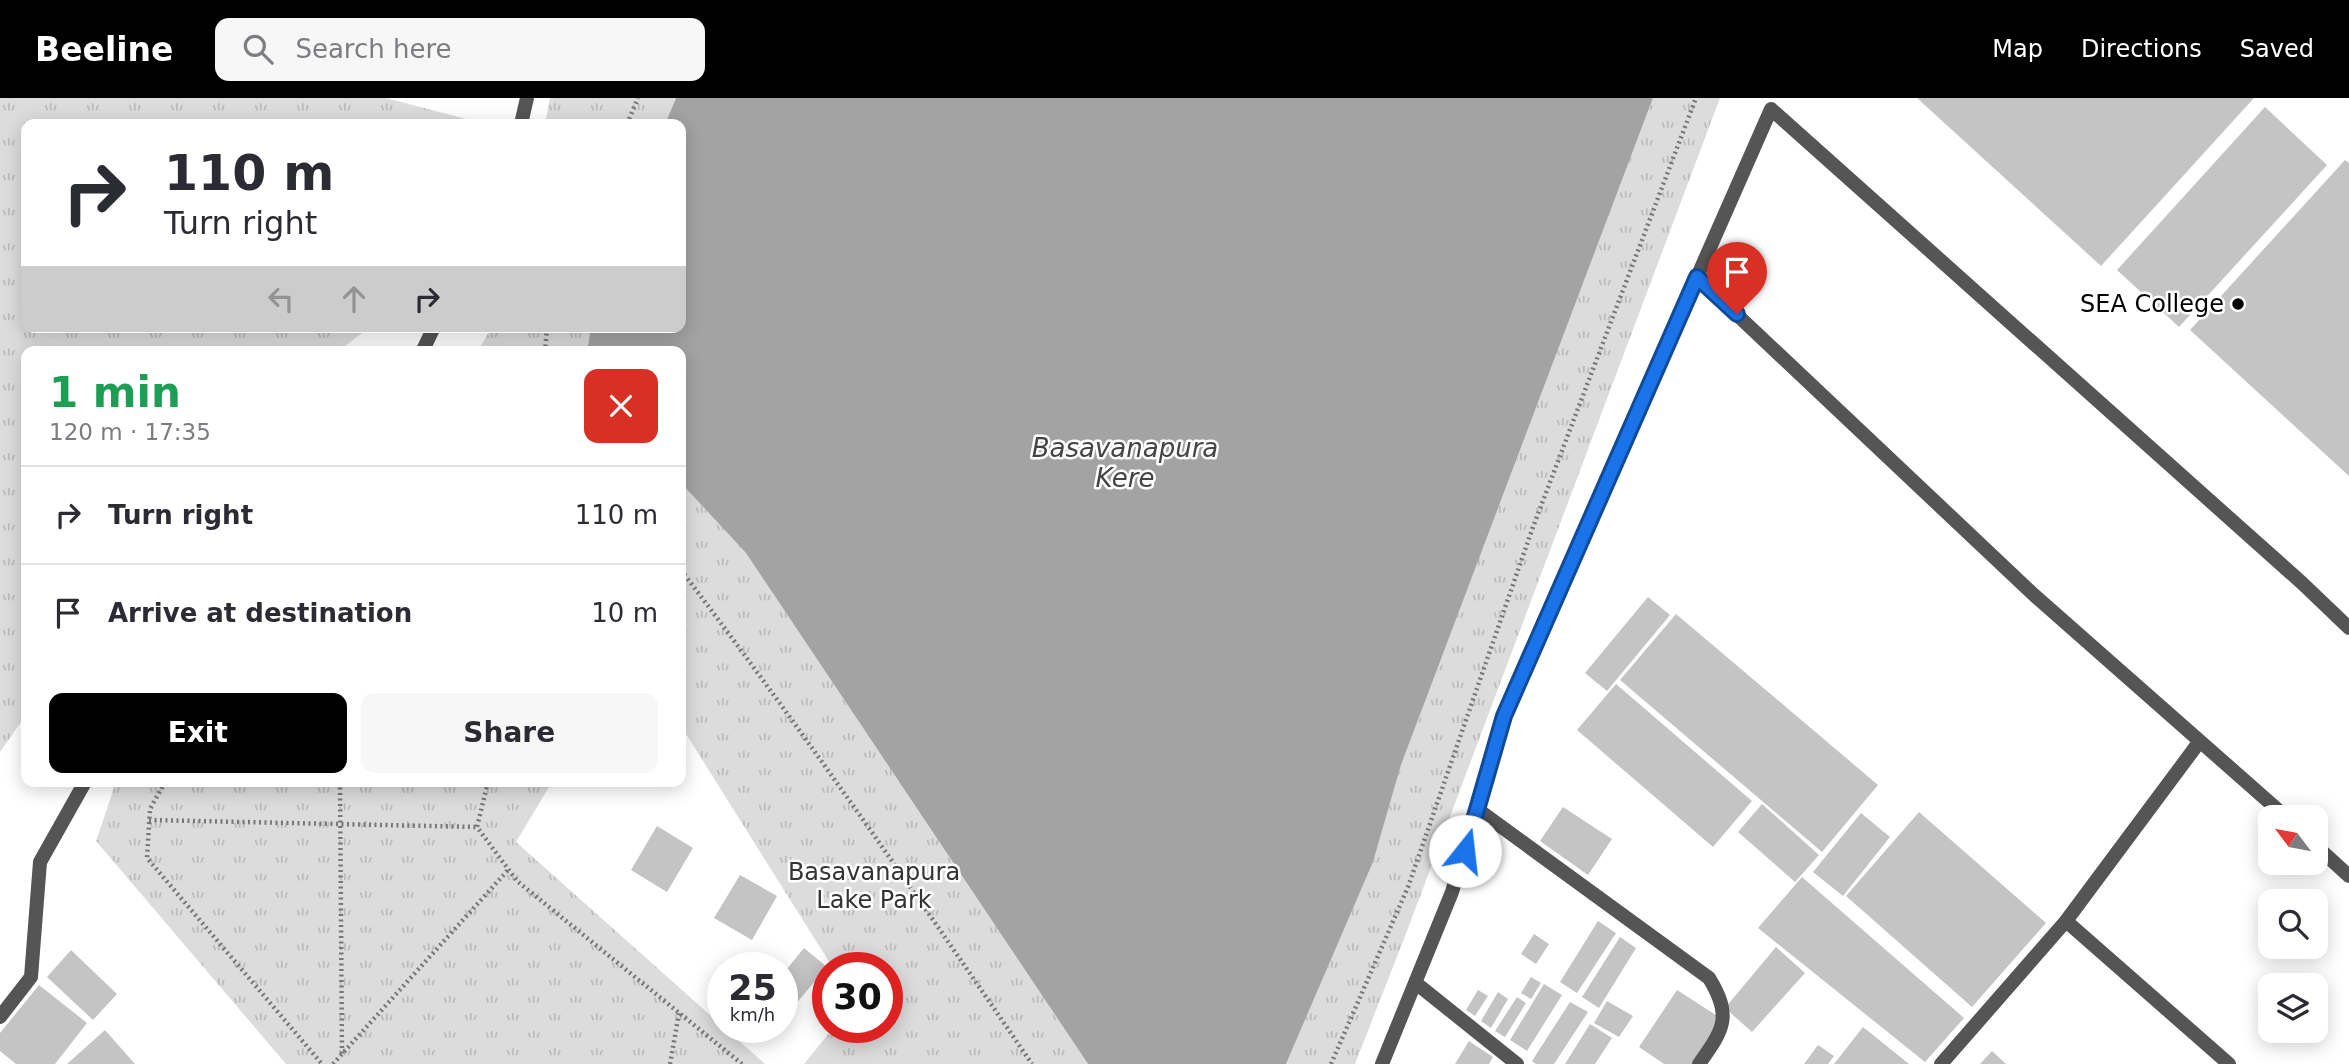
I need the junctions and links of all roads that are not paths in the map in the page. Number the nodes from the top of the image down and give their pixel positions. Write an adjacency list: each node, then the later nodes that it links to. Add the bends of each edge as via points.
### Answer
1 (527, 98): 2 (street)
2 (523, 119)
3 (1697, 277): 4 (street, via 1771,109); 5 (street, via 2034,595); 8 (street, via 1504,716)
4 (2349, 628)
5 (2200, 741): 7 (street); 11 (street)
6 (82, 787): 13 (street, via 40,862 31,977)
7 (2272, 805)
8 (1477, 809): 12 (street); 16 (street, via 1709,978 1723,1006 1723,1023)
9 (2328, 857): 10 (street)
10 (2349, 876)
11 (2066, 921): 17 (street); 18 (street)
12 (1417, 984): 14 (street); 15 (street)
13 (0, 1017)
14 (1382, 1064)
15 (1517, 1064)
16 (1699, 1064)
17 (1941, 1064)
18 (2229, 1064)

